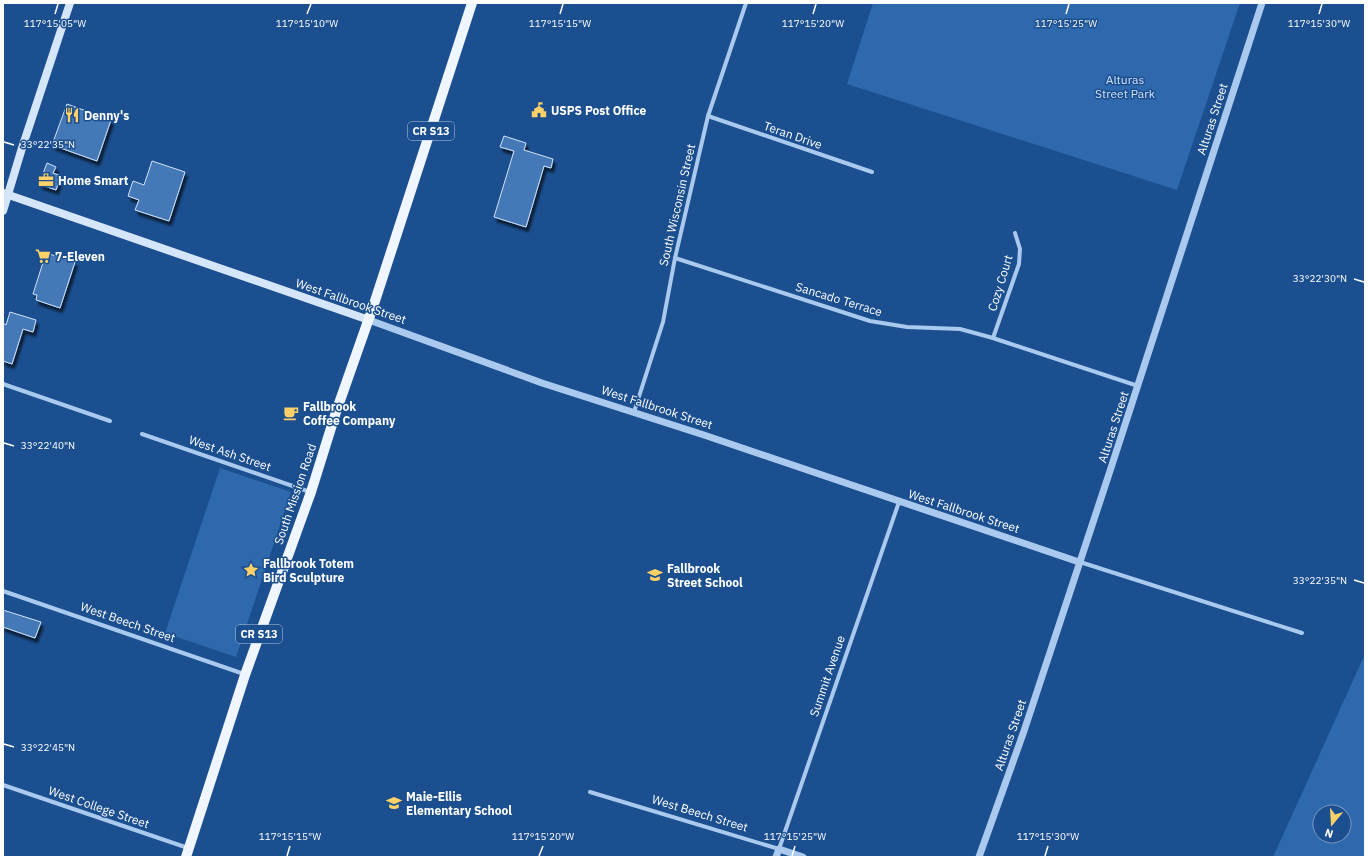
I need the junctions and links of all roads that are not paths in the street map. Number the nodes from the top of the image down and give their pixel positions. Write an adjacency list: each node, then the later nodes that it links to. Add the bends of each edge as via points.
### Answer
1 (70, 3): 7 (main road)
2 (472, 3): 11 (main road, South Mission Road / CR S13)
3 (746, 3): 5 (street, South Wisconsin Street)
4 (1262, 3): 14 (street, Alturas Street)
5 (708, 116): 6 (street, Teran Drive); 10 (street, South Wisconsin Street)
6 (872, 172)
7 (5, 194): 8 (main road); 11 (main road, West Fallbrook Street)
8 (3, 211)
9 (1015, 233): 12 (street, Cozy Court, via 1020,249 1019,264)
10 (675, 258): 12 (street, Sancado Terrace, via 870,321 907,327 960,329); 15 (street, South Wisconsin Street, via 663,322)
11 (369, 320): 15 (street, West Fallbrook Street, via 542,383); 18 (main road, South Mission Road / CR S13)
12 (993, 338): 14 (street, Sancado Terrace)
13 (3, 384): 16 (street)
14 (1138, 386): 20 (street, Alturas Street)
15 (634, 412): 19 (street, West Fallbrook Street)
16 (110, 421)
17 (142, 434): 18 (street, West Ash Street)
18 (311, 492): 23 (main road, South Mission Road / CR S13)
19 (899, 502): 20 (street, West Fallbrook Street); 26 (street, Summit Avenue)
20 (1079, 562): 22 (street, West Fallbrook Street); 30 (street, Alturas Street, via 1024,731)
21 (3, 590): 23 (street, West Beech Street)
22 (1302, 633)
23 (245, 675): 27 (main road, South Mission Road / CR S13)
24 (3, 785): 27 (street, West College Street)
25 (590, 792): 26 (street, West Beech Street)
26 (779, 849): 28 (street, Summit Avenue); 29 (street, West Beech Street)
27 (187, 852)
28 (776, 857)
29 (803, 857)
30 (979, 857)

